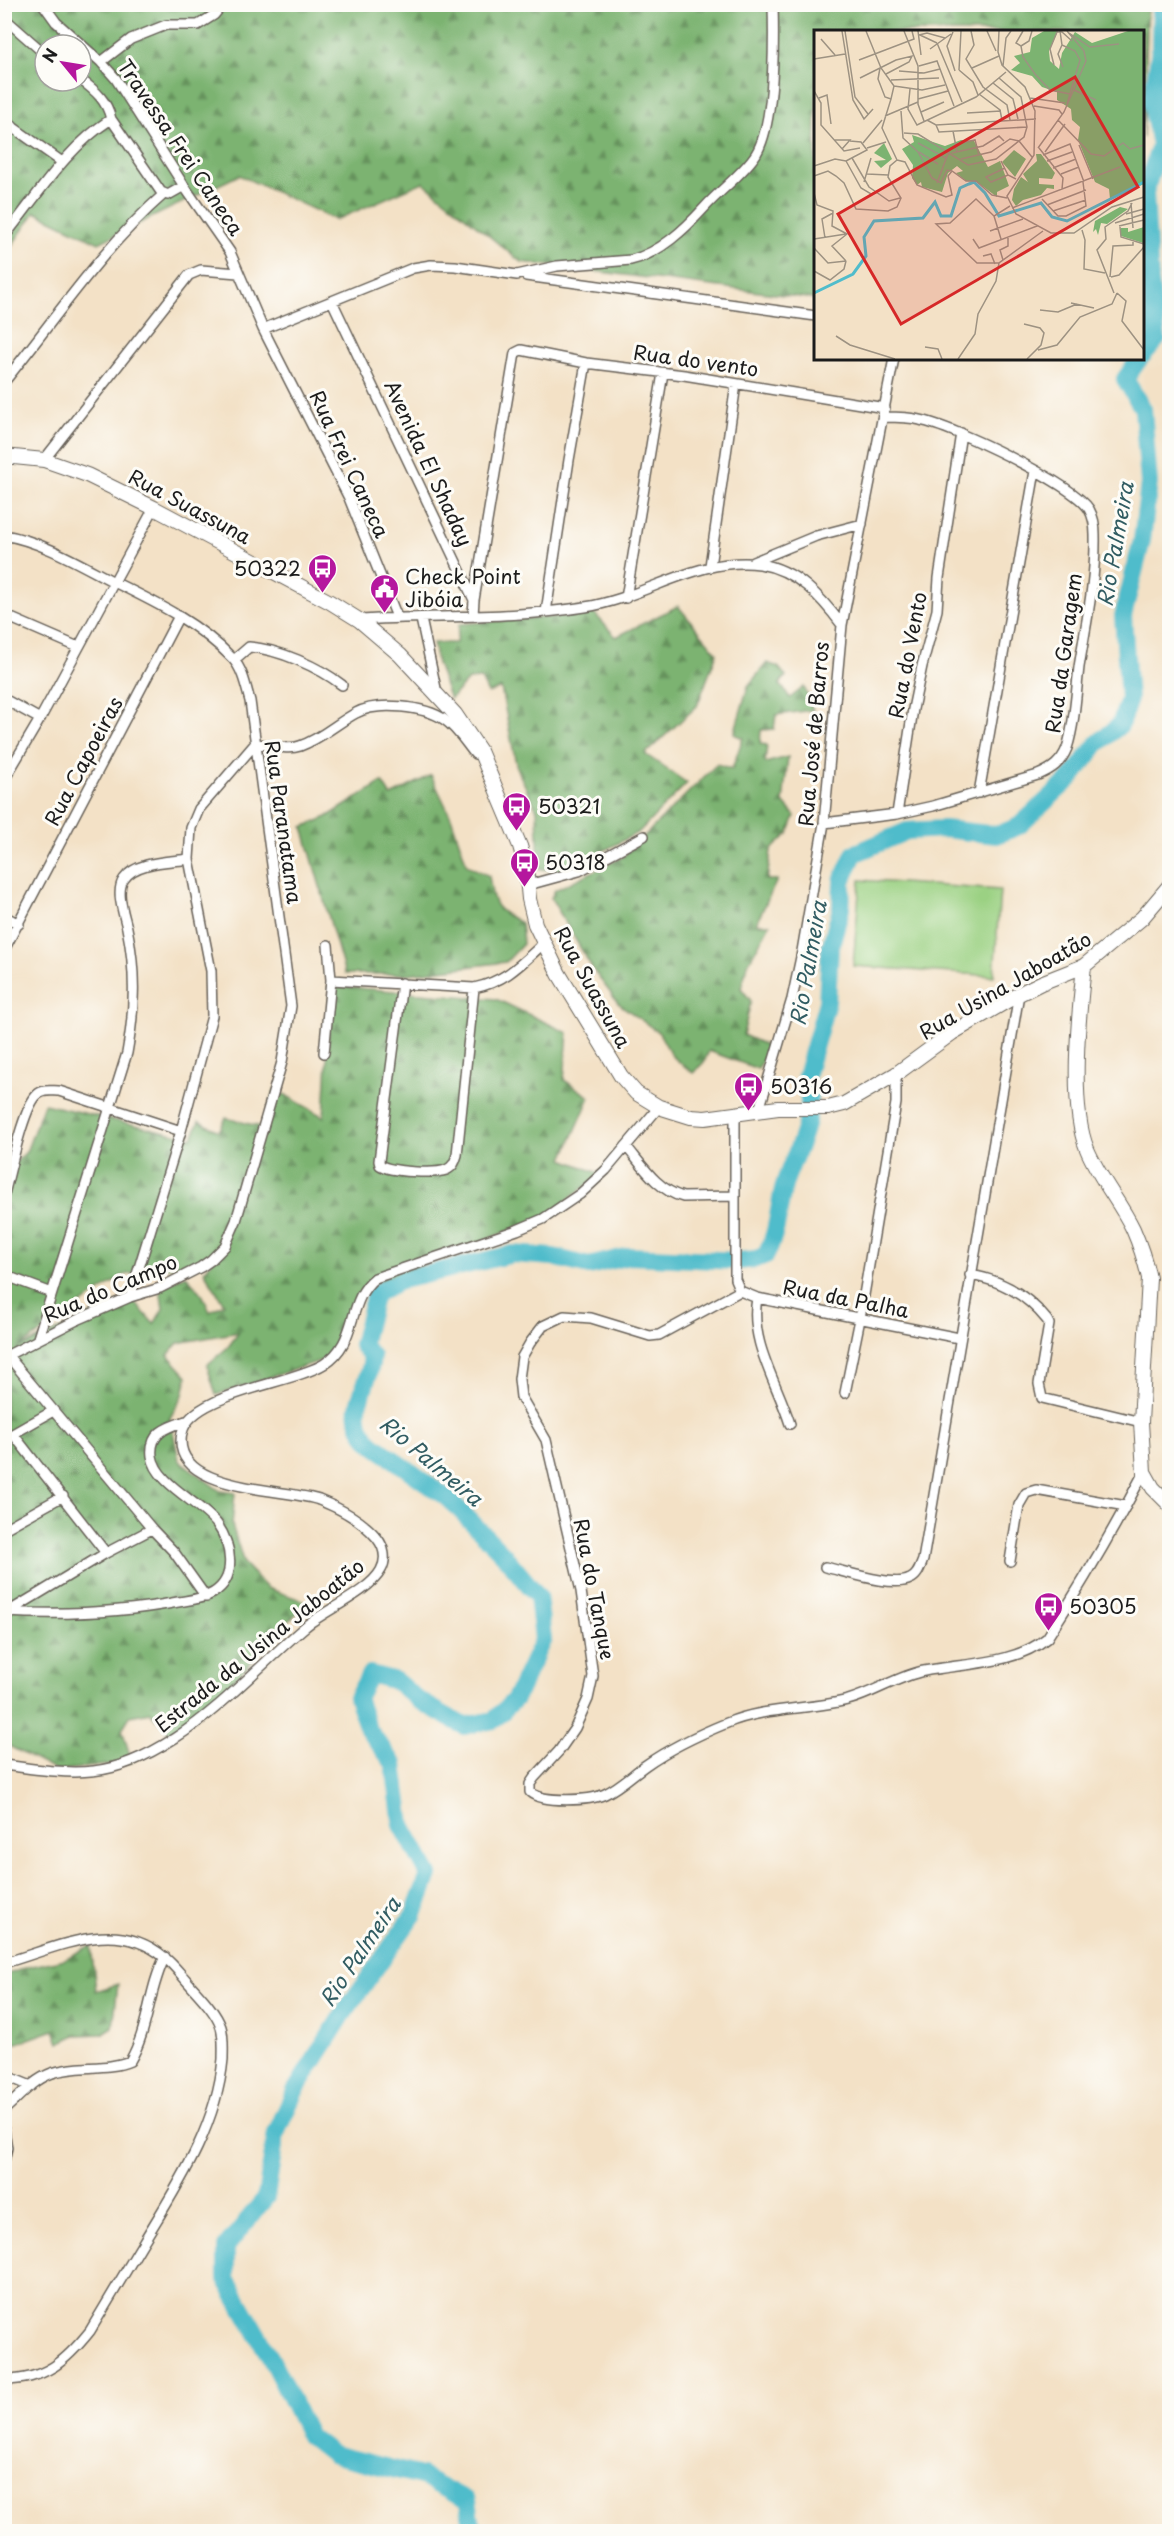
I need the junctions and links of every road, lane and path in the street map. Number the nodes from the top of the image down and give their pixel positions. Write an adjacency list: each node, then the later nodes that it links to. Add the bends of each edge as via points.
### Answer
1 (43, 4): 6 (street, Travessa Frei Caneca, via 56,22)
2 (223, 4): 6 (street, via 198,25 166,25 131,39)
3 (773, 4): 15 (street, via 767,126 750,163 675,236 642,258 557,266)
4 (4, 18): 5 (street)
5 (33, 43)
6 (101, 62): 11 (street, Travessa Frei Caneca, via 116,79)
7 (93, 90): 9 (street, via 109,107)
8 (4, 116): 10 (street, via 14,128)
9 (111, 119): 10 (street, via 80,142); 12 (street)
10 (62, 162): 13 (street)
11 (184, 186): 12 (street); 14 (street, Travessa Frei Caneca, via 230,252)
12 (164, 194): 22 (street, via 134,220)
13 (4, 237)
14 (238, 273): 18 (street, Travessa Frei Caneca); 27 (street, via 201,270 189,275)
15 (517, 275): 16 (street, via 431,265 413,268); 17 (street)
16 (332, 301): 18 (street); 36 (street, Avenida El Shaday)
17 (814, 316)
18 (263, 328): 41 (street, Rua Frei Caneca, via 349,498)
19 (894, 360): 24 (street, Rua José de Barros)
20 (586, 363): 21 (street, Rua do vento); 36 (street, Rua do vento, via 521,350 515,353); 37 (street)
21 (663, 373): 23 (street, Rua do vento); 35 (street)
22 (4, 382)
23 (736, 384): 24 (street, Rua do vento); 33 (street, Rua do Vento)
24 (884, 412): 25 (street); 30 (street, Rua José de Barros)
25 (961, 433): 28 (street); 55 (street, Rua do Vento, via 939,578 938,610 913,709)
26 (4, 456): 27 (street, Rua Suassuna)
27 (44, 460): 29 (street, Rua Suassuna, via 87,475)
28 (1035, 471): 54 (street); 54 (street, Rua da Garagem, via 1088,507 1096,533 1067,748 1053,769)
29 (154, 508): 34 (street); 43 (street, Rua Suassuna)
30 (862, 524): 32 (street, via 816,536); 44 (street, Rua José de Barros)
31 (4, 535): 34 (street, Rua Paranatama, via 40,545)
32 (751, 563): 33 (street); 44 (street, via 799,579)
33 (710, 566): 35 (street)
34 (114, 582): 40 (street, Rua Paranatama); 45 (street)
35 (626, 598): 37 (street)
36 (474, 600): 39 (street)
37 (546, 612): 39 (street)
38 (4, 615): 45 (street)
39 (473, 615): 42 (street)
40 (179, 616): 46 (street, Rua Paranatama); 62 (street, Rua Capoeiras)
41 (397, 617): 42 (street); 43 (street)
42 (421, 619): 48 (street)
43 (358, 620): 48 (street, Rua Suassuna)
44 (842, 625): 56 (street, Rua José de Barros)
45 (78, 647): 50 (street)
46 (234, 660): 47 (street, via 249,647 266,648); 51 (street, Rua Paranatama, via 250,701)
47 (342, 685)
48 (437, 693): 52 (street, Rua Suassuna, via 474,742)
49 (4, 699): 50 (street)
50 (40, 719): 53 (street)
51 (255, 744): 52 (street, via 299,747 367,708 413,709 447,721); 58 (street, via 199,808 191,828); 82 (street, Rua Paranatama, via 291,1006 282,1062 236,1221)
52 (490, 772): 59 (street, Rua Suassuna, via 520,846)
53 (4, 780)
54 (979, 793): 55 (street, Rua da Garagem)
55 (897, 814): 56 (street, Rua da Garagem)
56 (824, 823): 76 (street, Rua José de Barros, via 792,999)
57 (644, 836): 59 (street, via 579,871)
58 (189, 859): 75 (street, via 136,869 122,880 122,905 135,986 127,1053); 78 (street, via 213,998)
59 (528, 885): 63 (street, Rua Suassuna, via 535,924)
60 (1170, 885): 66 (street, Rua Usina Jaboatão, via 1142,918)
61 (4, 915): 62 (street)
62 (19, 924): 65 (street, Rua Capoeiras)
63 (544, 943): 69 (street, via 507,977); 73 (street, Rua Suassuna, via 621,1076 636,1093)
64 (328, 945): 67 (street)
65 (4, 950)
66 (1084, 966): 70 (street, Rua Usina Jaboatão); 96 (street, via 1078,1082 1082,1132 1087,1150 1133,1229 1149,1278)
67 (332, 980): 68 (street); 71 (street)
68 (402, 983): 69 (street); 69 (street, via 379,1161 388,1169 436,1172 454,1163)
69 (474, 988)
70 (1019, 994): 72 (street, Rua Usina Jaboatão, via 952,1033); 84 (street)
71 (324, 1053)
72 (896, 1074): 74 (street, Rua Usina Jaboatão, via 844,1104); 89 (street, via 896,1103)
73 (659, 1107): 77 (street, Rua Suassuna, via 691,1118); 79 (street)
74 (812, 1107): 76 (street, Rua Suassuna)
75 (111, 1108): 78 (street); 80 (street, via 59,1091 38,1093 27,1111); 86 (street)
76 (759, 1110): 77 (street, Rua Suassuna)
77 (735, 1114): 81 (street)
78 (181, 1131): 87 (street)
79 (626, 1146): 81 (street, via 659,1186 675,1195); 95 (street, via 580,1194 543,1219 375,1278 365,1286 343,1347 322,1365 225,1397)
80 (4, 1194)
81 (734, 1196): 85 (street, via 735,1279)
82 (225, 1246): 87 (street, Rua do Campo, via 212,1260 186,1275)
83 (4, 1275): 86 (street)
84 (970, 1275): 91 (street); 96 (street, via 991,1278 1013,1289 1047,1320 1039,1384 1042,1398)
85 (740, 1291): 88 (street, Rua da Palha); 102 (street, Rua do Tanque, via 659,1335 650,1336 591,1318 564,1316 543,1326 522,1357 521,1397 546,1440 581,1591 593,1676 588,1700 567,1741 530,1784 533,1795 547,1799 604,1795 665,1752 727,1723 758,1713 848,1700 921,1671 1000,1659 1039,1645 1088,1573)
86 (52, 1293): 90 (street)
87 (130, 1297): 90 (street, Rua do Campo)
88 (757, 1298): 89 (street, Rua da Palha); 97 (street, via 755,1333)
89 (860, 1319): 91 (street, Rua da Palha); 93 (street)
90 (38, 1338): 92 (street, Rua do Campo)
91 (959, 1338): 107 (street, via 918,1573 913,1579 895,1581)
92 (6, 1356): 94 (street)
93 (845, 1393)
94 (53, 1411): 98 (street); 104 (street)
95 (186, 1421): 108 (street, via 155,1436 152,1456 167,1482 201,1508 226,1539 229,1569 222,1586); 110 (street, Estrada da Usina Jaboatão, via 182,1448 194,1467 236,1485 318,1500 360,1522 384,1550 381,1571 362,1590 308,1624 188,1730 132,1762 106,1771 83,1773)
96 (1141, 1422): 99 (street)
97 (790, 1424)
98 (9, 1437): 100 (street)
99 (1144, 1472): 101 (street); 102 (street, Rua do Tanque)
100 (63, 1496): 103 (street); 105 (street)
101 (1170, 1505)
102 (1126, 1506): 106 (street, via 1036,1491 1026,1493 1019,1504)
103 (4, 1529)
104 (152, 1529): 105 (street); 108 (street)
105 (106, 1553): 109 (street)
106 (1010, 1561)
107 (825, 1567)
108 (206, 1597): 109 (street, via 146,1608 80,1613)
109 (6, 1612)
110 (4, 1765)
111 (165, 1957): 112 (street, via 133,1939 102,1936); 114 (street, via 130,2061 54,2072); 118 (street, via 199,1995 221,2028 221,2075 208,2122 178,2186 75,2350 45,2373 26,2380)
112 (4, 1963)
113 (4, 2075): 114 (street)
114 (31, 2086): 115 (street)
115 (4, 2110)
116 (4, 2130): 117 (street)
117 (4, 2161)
118 (4, 2380)

